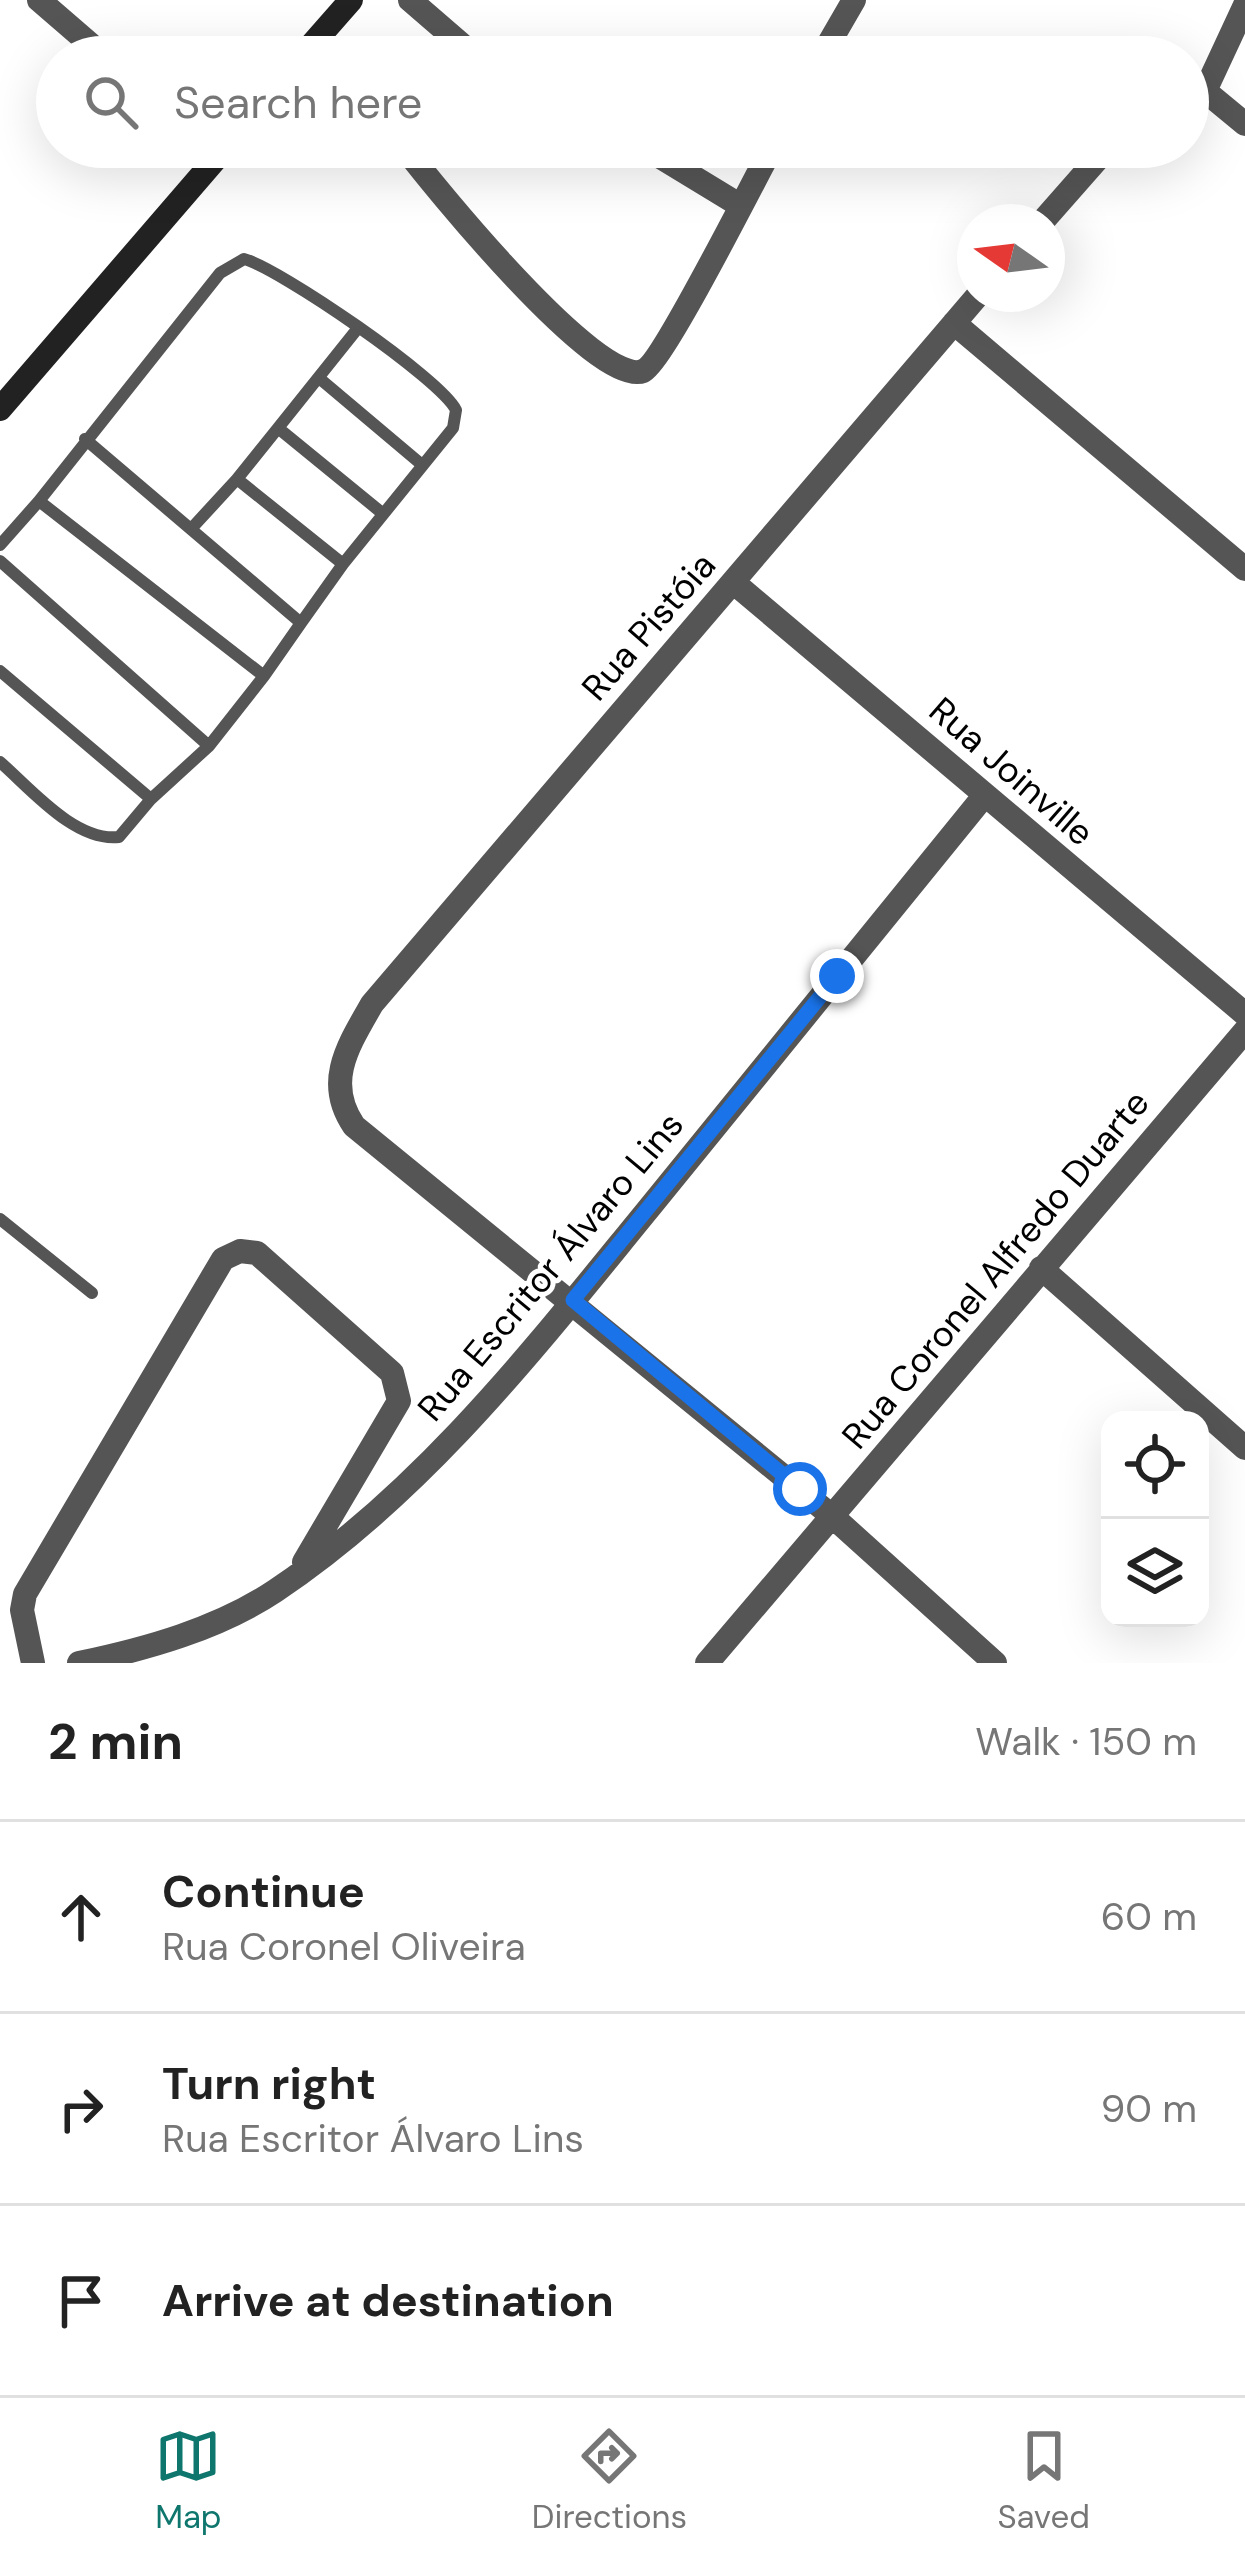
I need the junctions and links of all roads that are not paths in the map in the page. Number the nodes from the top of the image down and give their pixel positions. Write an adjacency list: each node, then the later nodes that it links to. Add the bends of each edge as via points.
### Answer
1 (39, 0): 6 (street)
2 (352, 0): 7 (main road)
3 (410, 0): 8 (street)
4 (854, 0): 9 (street)
5 (1245, 5): 10 (street)
6 (81, 36)
7 (322, 36)
8 (452, 36)
9 (833, 36)
10 (1209, 71)
11 (1209, 101): 12 (street)
12 (1245, 124)
13 (203, 168): 24 (main road)
14 (421, 168): 19 (street, via 498,263 616,364 642,371)
15 (679, 168): 19 (street)
16 (761, 168): 19 (street)
17 (1090, 168): 18 (street)
18 (1058, 204)
19 (741, 206)
20 (963, 312): 21 (street, Rua Pistóia)
21 (953, 323): 35 (street); 36 (street, Rua Pistóia)
22 (358, 328): 23 (lane); 26 (lane, via 267,267 233,262); 27 (lane, via 456,410 453,428)
23 (319, 378): 25 (lane); 27 (lane)
24 (0, 409)
25 (278, 428): 28 (lane); 30 (lane)
26 (85, 439): 29 (lane); 31 (lane)
27 (421, 464): 30 (lane)
28 (237, 479): 31 (lane); 34 (lane)
29 (39, 501): 32 (lane); 39 (lane)
30 (382, 513): 34 (lane)
31 (191, 529): 37 (lane)
32 (0, 545)
33 (0, 561): 40 (lane)
34 (344, 563): 37 (lane)
35 (1245, 569)
36 (734, 582): 42 (street, Rua Joinville); 49 (street, Rua Pistóia, via 372,1004 340,1068 339,1099 354,1126)
37 (301, 623): 39 (lane)
38 (0, 671): 43 (lane)
39 (264, 676): 40 (lane)
40 (209, 746): 43 (lane)
41 (0, 762): 43 (lane, via 100,837 127,831)
42 (984, 796): 44 (street, Rua Joinville); 49 (street, Rua Escritor Álvaro Lins)
43 (151, 799)
44 (1245, 1014)
45 (1245, 1031): 47 (street, Rua Coronel Alfredo Duarte)
46 (0, 1219): 48 (lane)
47 (1041, 1268): 50 (street); 51 (street, Rua Coronel Alfredo Duarte)
48 (92, 1293)
49 (573, 1300): 51 (street, Rua Pistóia); 52 (street, Rua Escritor Álvaro Lins, via 426,1468)
50 (1245, 1448)
51 (832, 1516): 55 (street, Rua Coronel Alfredo Duarte); 56 (street, Rua Pistóia)
52 (297, 1575): 53 (street, via 398,1401 392,1373 373,1353 257,1253 239,1251 223,1259 25,1594); 54 (street, Rua Escritor Álvaro Lins, via 191,1633)
53 (33, 1663)
54 (79, 1663)
55 (707, 1663)
56 (995, 1663)

